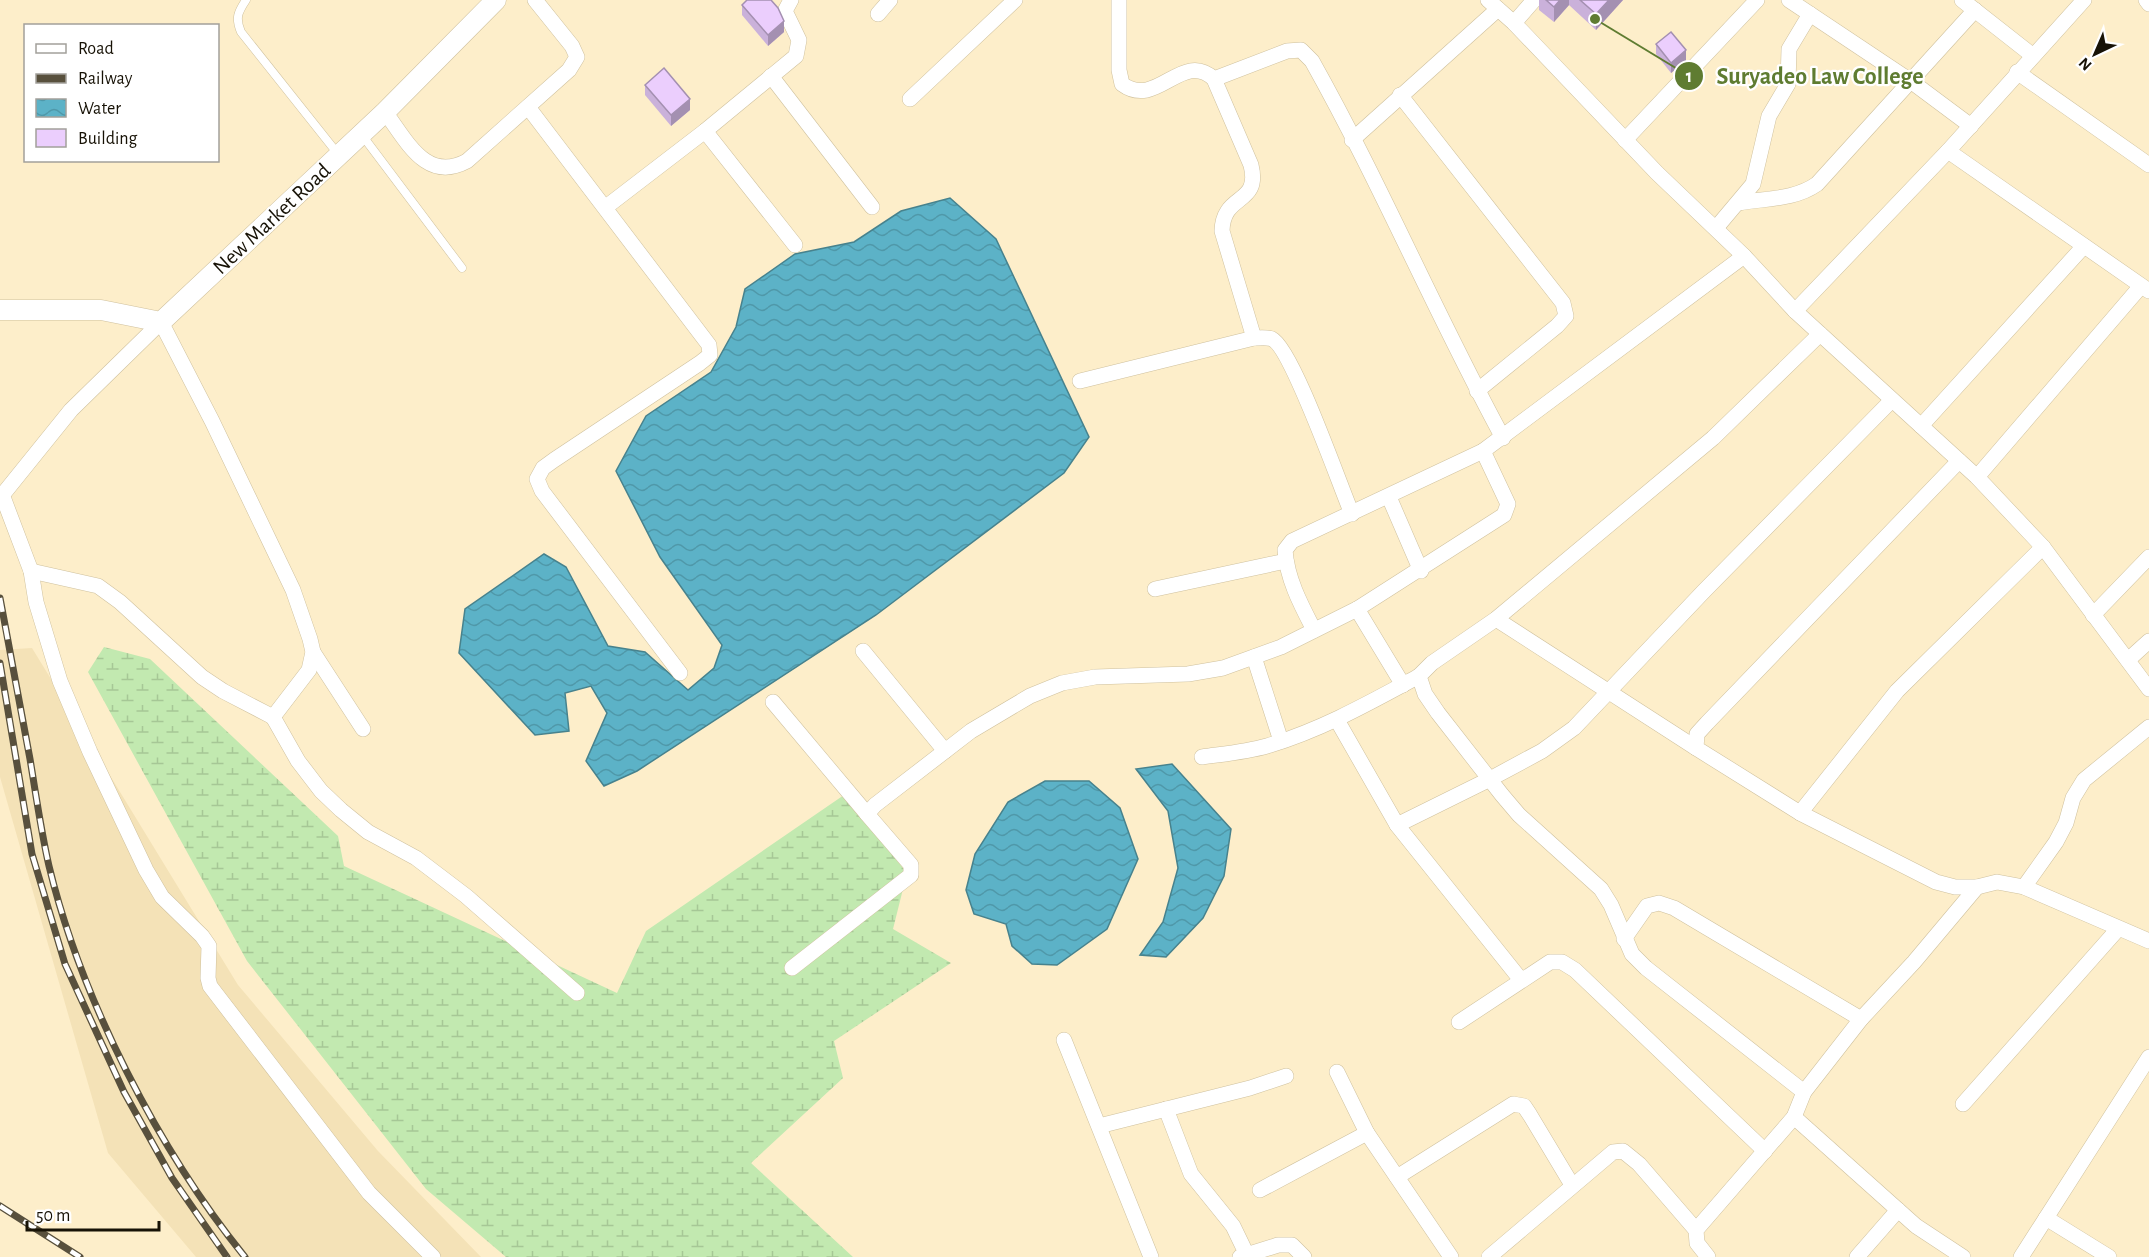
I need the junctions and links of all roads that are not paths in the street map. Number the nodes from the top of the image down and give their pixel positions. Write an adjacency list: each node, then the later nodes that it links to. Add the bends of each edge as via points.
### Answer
1 (246, 0): 35 (lane, via 238,12 241,32)
2 (496, 0): 28 (street, New Market Road)
3 (536, 0): 27 (street, via 577,57 569,70)
4 (792, 0): 22 (street, via 785,11 799,40 799,49 796,56)
5 (890, 0): 17 (street)
6 (1015, 0): 26 (street)
7 (1119, 0): 23 (street, via 1122,84 1132,92 1147,91 1194,68)
8 (1534, 0): 19 (street)
9 (1757, 0): 33 (street)
10 (1788, 0): 18 (street)
11 (1962, 0): 16 (street)
12 (2084, 0): 20 (street)
13 (2146, 0): 15 (street)
14 (1493, 4): 19 (street); 25 (street)
15 (2149, 4)
16 (1975, 10): 20 (street); 24 (street)
17 (878, 14)
18 (1810, 14): 24 (street); 37 (street, via 1789,49 1788,84 1769,116 1753,184)
19 (1514, 23): 33 (street)
20 (2032, 55): 21 (street)
21 (2017, 72): 29 (street); 36 (street)
22 (771, 75): 30 (street); 39 (street)
23 (1214, 79): 32 (street, via 1287,51 1301,50 1312,61); 50 (street, via 1255,180 1222,220)
24 (1912, 82): 29 (street); 37 (street, via 1817,184 1804,193)
25 (1400, 95): 32 (street); 52 (street, via 1563,303 1566,316 1557,326)
26 (910, 99)
27 (528, 107): 28 (street, via 467,161 453,168 438,168 419,157); 38 (street)
28 (385, 112): 31 (street, New Market Road)
29 (1971, 126): 34 (street)
30 (705, 132): 38 (street); 41 (street)
31 (361, 134): 35 (street, New Market Road); 44 (lane)
32 (1352, 140): 52 (street, via 1397,223)
33 (1625, 140): 40 (street)
34 (1948, 151): 42 (street); 47 (street)
35 (338, 154): 48 (street, New Market Road)
36 (2149, 165)
37 (1740, 203): 40 (street)
38 (606, 207): 77 (street, via 700,332 709,345 710,356 554,460 537,479 542,491)
39 (872, 207)
40 (1716, 228): 43 (street)
41 (795, 245)
42 (2084, 246): 45 (street); 54 (street)
43 (1744, 256): 47 (street); 55 (street)
44 (462, 268)
45 (2145, 289): 58 (street)
46 (0, 310): 48 (street, via 101,310)
47 (1795, 311): 49 (street)
48 (161, 322): 59 (street, via 71,410); 74 (street, via 293,590)
49 (1820, 334): 53 (street); 70 (street, via 1713,438)
50 (1254, 338): 51 (street); 61 (street, via 1272,339 1285,354)
51 (1080, 381)
52 (1477, 391): 55 (street)
53 (1891, 401): 54 (street); 81 (street)
54 (1921, 426): 57 (street)
55 (1503, 438): 56 (street)
56 (1483, 451): 60 (street); 66 (street, via 1508,504 1504,515)
57 (1959, 461): 58 (street); 88 (street, via 1707,723 1697,734)
58 (1977, 477): 62 (street)
59 (1, 497): 65 (street)
60 (1389, 497): 61 (street); 66 (street)
61 (1352, 514): 64 (street, via 1292,541 1285,550)
62 (2043, 548): 69 (street); 92 (street, via 1897,691)
63 (2149, 557): 69 (street)
64 (1286, 561): 67 (street); 71 (street, via 1294,589)
65 (31, 571): 83 (street, via 98,586 202,677); 124 (street, via 36,602 60,681 90,752 162,897 209,946 210,986 369,1193)
66 (1421, 571): 68 (street)
67 (1155, 589)
68 (1357, 609): 71 (street); 79 (street)
69 (2093, 615): 76 (street)
70 (1496, 619): 78 (street); 81 (street)
71 (1314, 630): 75 (street)
72 (2149, 641): 76 (street)
73 (863, 651): 89 (street)
74 (313, 652): 83 (street, via 309,670); 86 (street)
75 (1254, 657): 87 (street); 89 (street, via 1188,674 1095,677 1062,683 1000,712)
76 (2128, 660): 80 (street)
77 (680, 673)
78 (1419, 676): 79 (street); 91 (street, via 1438,713)
79 (1403, 685): 84 (street)
80 (2149, 689)
81 (1609, 693): 88 (street); 91 (street, via 1561,739)
82 (773, 702): 93 (street)
83 (273, 717): 102 (street, via 298,761 341,810 466,896)
84 (1337, 720): 87 (street); 94 (street)
85 (2149, 727): 96 (street, via 2084,780 2056,842)
86 (363, 729)
87 (1281, 741): 90 (street)
88 (1696, 748): 92 (street)
89 (945, 751): 93 (street)
90 (1202, 757)
91 (1490, 779): 94 (street); 98 (street, via 1519,815 1600,889)
92 (1800, 813): 95 (street, via 1936,882)
93 (867, 814): 100 (street, via 911,865 911,875)
94 (1397, 825): 101 (street)
95 (1977, 887): 96 (street, via 1997,882); 103 (street)
96 (2024, 887): 97 (street)
97 (2118, 929): 99 (street); 110 (street)
98 (1624, 939): 103 (street, via 1647,906 1659,903); 109 (street, via 1646,968)
99 (2149, 941)
100 (792, 968)
101 (1521, 980): 104 (street); 115 (street, via 1550,962 1562,962 1575,970)
102 (577, 993)
103 (1861, 1019): 109 (street)
104 (1459, 1022)
105 (1064, 1040): 113 (street)
106 (2149, 1058): 120 (street)
107 (1337, 1072): 114 (street)
108 (1286, 1076): 111 (street)
109 (1804, 1092): 112 (street)
110 (1963, 1104)
111 (1166, 1109): 113 (street); 123 (street, via 1191,1174 1233,1226)
112 (1794, 1117): 115 (street); 119 (street)
113 (1099, 1126): 125 (street)
114 (1367, 1133): 116 (street); 118 (street)
115 (1765, 1151): 121 (street)
116 (1397, 1177): 117 (street, via 1513,1104 1524,1106); 127 (street)
117 (1572, 1185): 121 (street, via 1612,1152 1623,1151); 128 (street)
118 (1260, 1190)
119 (1898, 1210): 130 (street); 131 (street)
120 (2046, 1218): 122 (street); 132 (street)
121 (1696, 1230): 129 (street, via 1697,1243)
122 (2087, 1252): 133 (street)
123 (1244, 1256): 126 (street, via 1278,1245 1292,1245)
124 (433, 1257)
125 (1151, 1257)
126 (1304, 1257)
127 (1451, 1257)
128 (1489, 1257)
129 (1708, 1257)
130 (1857, 1257)
131 (1963, 1257)
132 (2021, 1257)
133 (2109, 1257)

